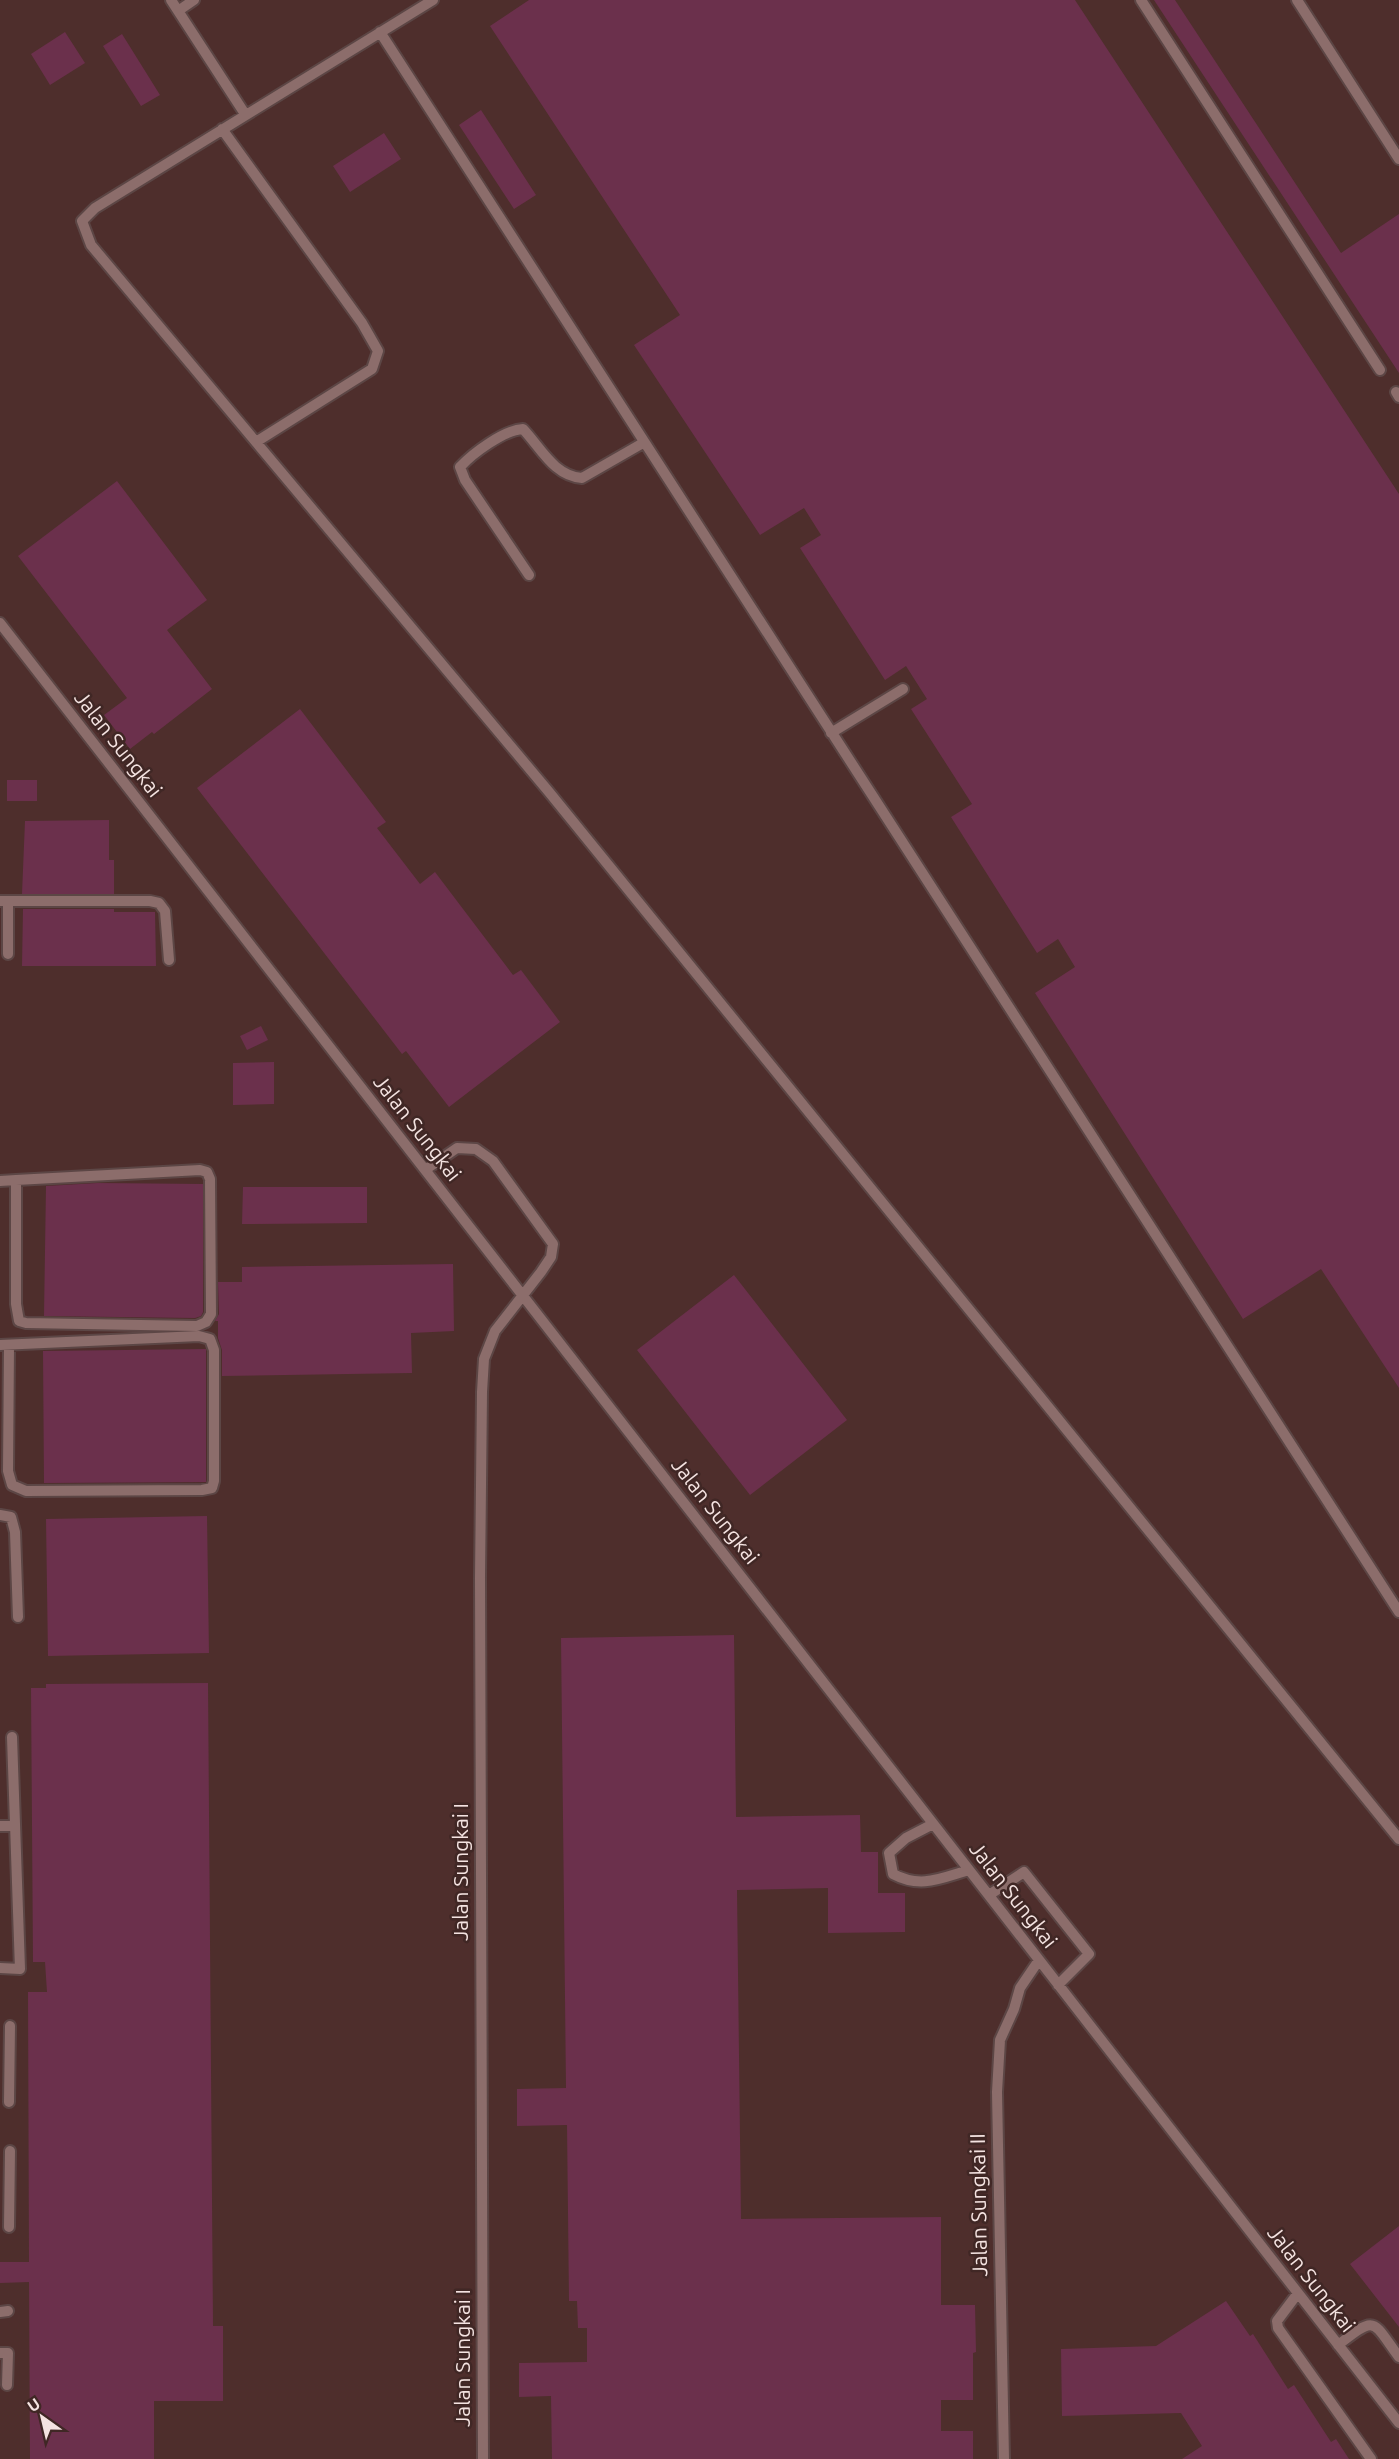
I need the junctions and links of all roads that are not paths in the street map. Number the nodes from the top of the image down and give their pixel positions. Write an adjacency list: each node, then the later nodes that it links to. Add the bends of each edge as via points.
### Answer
1 (171, 0): 6 (lane)
2 (194, 0): 6 (lane)
3 (433, 0): 7 (lane)
4 (1141, 0): 11 (lane)
5 (1297, 0): 10 (lane)
6 (178, 11): 8 (lane)
7 (380, 32): 8 (lane); 13 (lane)
8 (245, 114): 9 (lane)
9 (222, 129): 12 (lane, via 362,323 378,351 372,369); 12 (lane, via 82,220 91,245)
10 (1399, 159)
11 (1380, 370)
12 (256, 442): 33 (lane, via 549,792)
13 (643, 443): 14 (lane, via 582,478 556,468 523,429 512,429 460,467); 17 (lane)
14 (529, 575)
15 (0, 623): 21 (lane, Jalan Sungkai)
16 (903, 689): 17 (lane)
17 (831, 733): 27 (lane)
18 (4, 901): 19 (lane); 20 (lane, via 159,903 165,911)
19 (8, 954)
20 (169, 960)
21 (425, 1170): 24 (lane, Jalan Sungkai); 24 (lane, Jalan Sungkai I, via 457,1149 476,1149 493,1161 553,1244 551,1257)
22 (16, 1180): 22 (lane, via 19,1321 197,1326 206,1322 211,1314 207,1172); 23 (lane)
23 (0, 1181)
24 (523, 1296): 30 (lane, Jalan Sungkai); 51 (lane, Jalan Sungkai I, via 495,1331 484,1359 482,1392)
25 (4, 1346): 25 (lane, via 8,1471 12,1485 26,1491 212,1488 214,1350 210,1339 199,1336)
26 (0, 1515): 28 (lane, via 12,1516 15,1532)
27 (1399, 1611)
28 (18, 1617)
29 (12, 1737): 32 (lane)
30 (933, 1824): 34 (lane, Jalan Sungkai); 34 (lane, via 906,1838 889,1853 894,1874 908,1882 928,1882)
31 (0, 1826): 32 (lane)
32 (15, 1826): 37 (lane, via 20,1969)
33 (1399, 1839)
34 (969, 1870): 35 (lane, Jalan Sungkai)
35 (988, 1895): 36 (lane, Jalan Sungkai); 38 (lane, via 1023,1872 1089,1954)
36 (1039, 1960): 38 (lane, Jalan Sungkai); 52 (lane, Jalan Sungkai II, via 1020,1988 1000,2040 997,2092)
37 (0, 1968)
38 (1058, 1985): 45 (lane, Jalan Sungkai)
39 (10, 2026): 40 (lane)
40 (4, 2060): 41 (lane)
41 (9, 2102)
42 (10, 2151): 43 (lane)
43 (5, 2193): 44 (lane)
44 (9, 2228)
45 (1298, 2293): 46 (lane, Jalan Sungkai); 53 (lane, via 1277,2321 1278,2328)
46 (1338, 2345): 48 (lane, via 1370,2324 1376,2326); 50 (lane, Jalan Sungkai)
47 (0, 2353): 49 (lane, via 8,2353)
48 (1399, 2357)
49 (7, 2385)
50 (1399, 2423)
51 (483, 2459)
52 (1004, 2459)
53 (1371, 2459)

